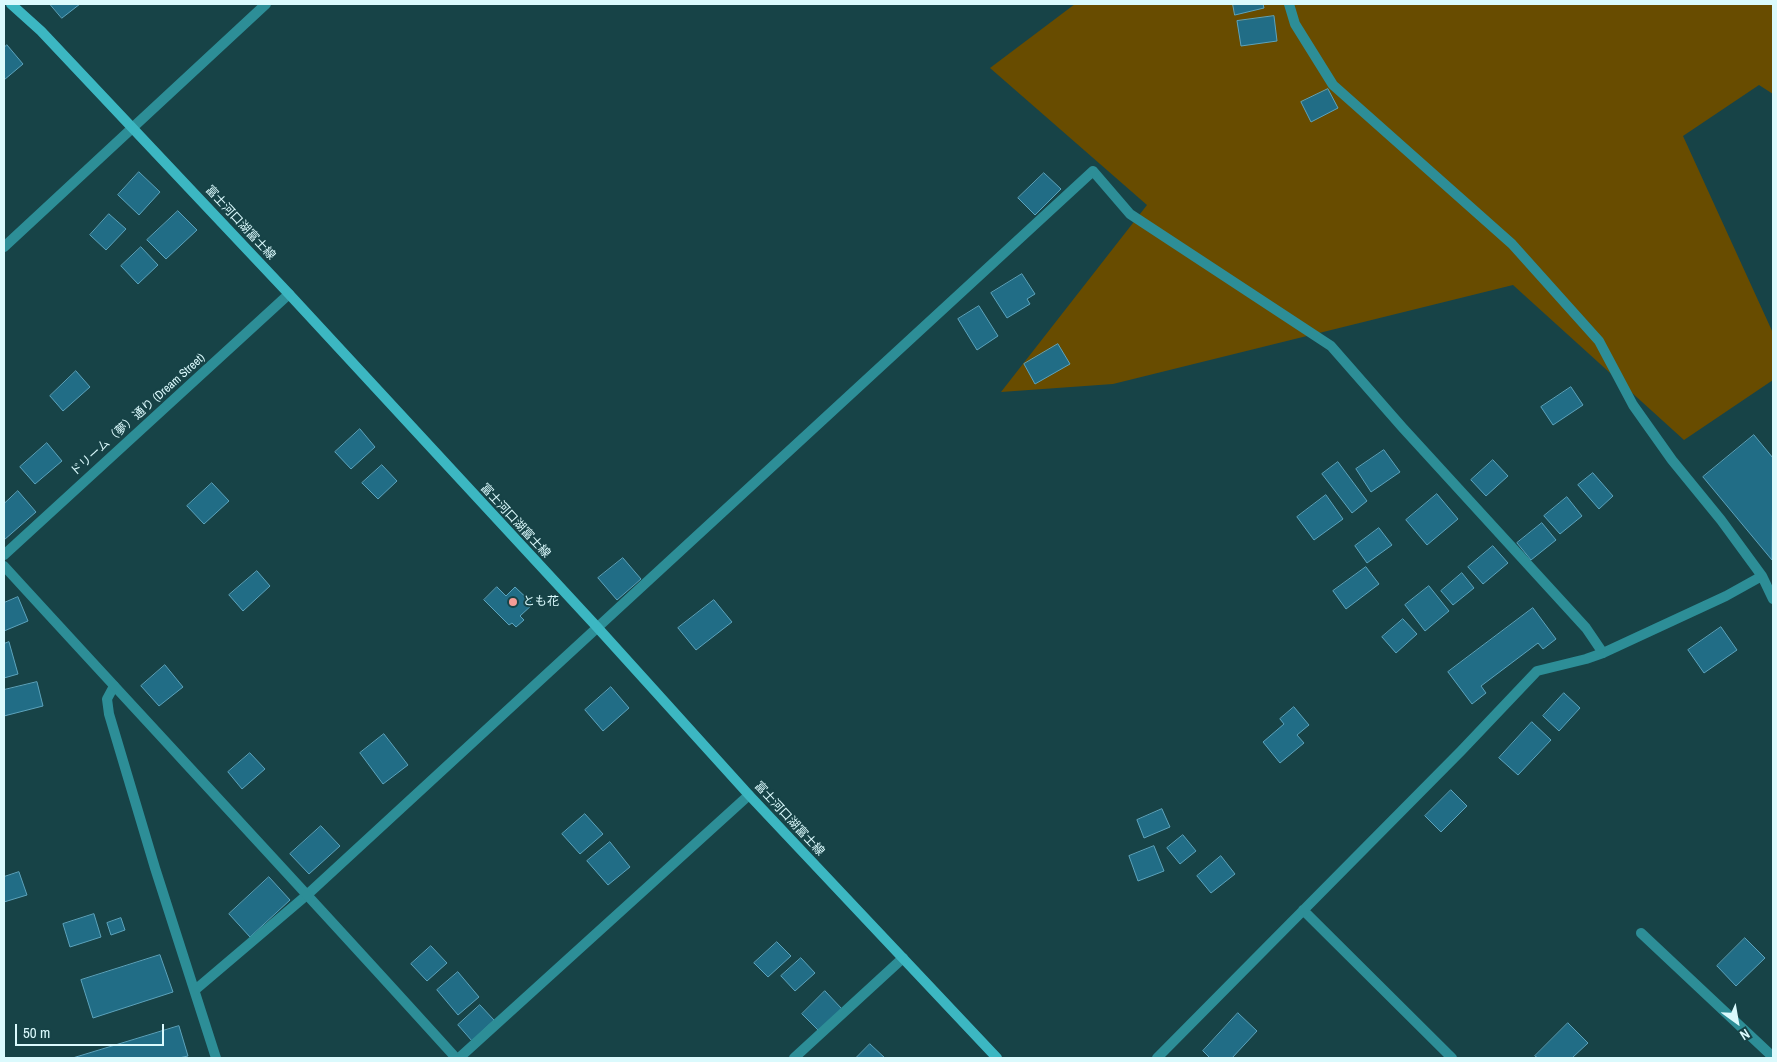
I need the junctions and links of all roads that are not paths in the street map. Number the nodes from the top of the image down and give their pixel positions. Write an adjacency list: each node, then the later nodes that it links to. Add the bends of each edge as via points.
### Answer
1 (11, 4): 4 (main road, 富士河口湖富士線)
2 (266, 4): 4 (street)
3 (1289, 4): 9 (street, via 1295,24 1333,85 1512,244 1599,341 1633,405)
4 (132, 127): 5 (street); 6 (main road, 富士河口湖富士線)
5 (4, 247)
6 (289, 294): 7 (street, ドリーム（夢）通り (Dream Street)); 11 (main road, 富士河口湖富士線)
7 (4, 554)
8 (4, 566): 13 (street)
9 (1762, 576): 10 (street); 12 (street)
10 (1773, 598)
11 (596, 627): 12 (street, via 1093,170 1130,214 1331,346 1586,628); 14 (main road, 富士河口湖富士線); 15 (street)
12 (1603, 653): 16 (street, via 1537,671)
13 (114, 686): 15 (street); 19 (street, via 107,699 109,714)
14 (749, 795): 18 (main road, 富士河口湖富士線); 22 (street)
15 (308, 894): 19 (street); 22 (street)
16 (1303, 910): 25 (street); 26 (street)
17 (1641, 933): 20 (street)
18 (903, 958): 23 (street); 24 (main road, 富士河口湖富士線)
19 (195, 990): 21 (street)
20 (1773, 1057)
21 (216, 1058)
22 (458, 1058)
23 (794, 1058)
24 (997, 1058)
25 (1157, 1058)
26 (1452, 1058)

